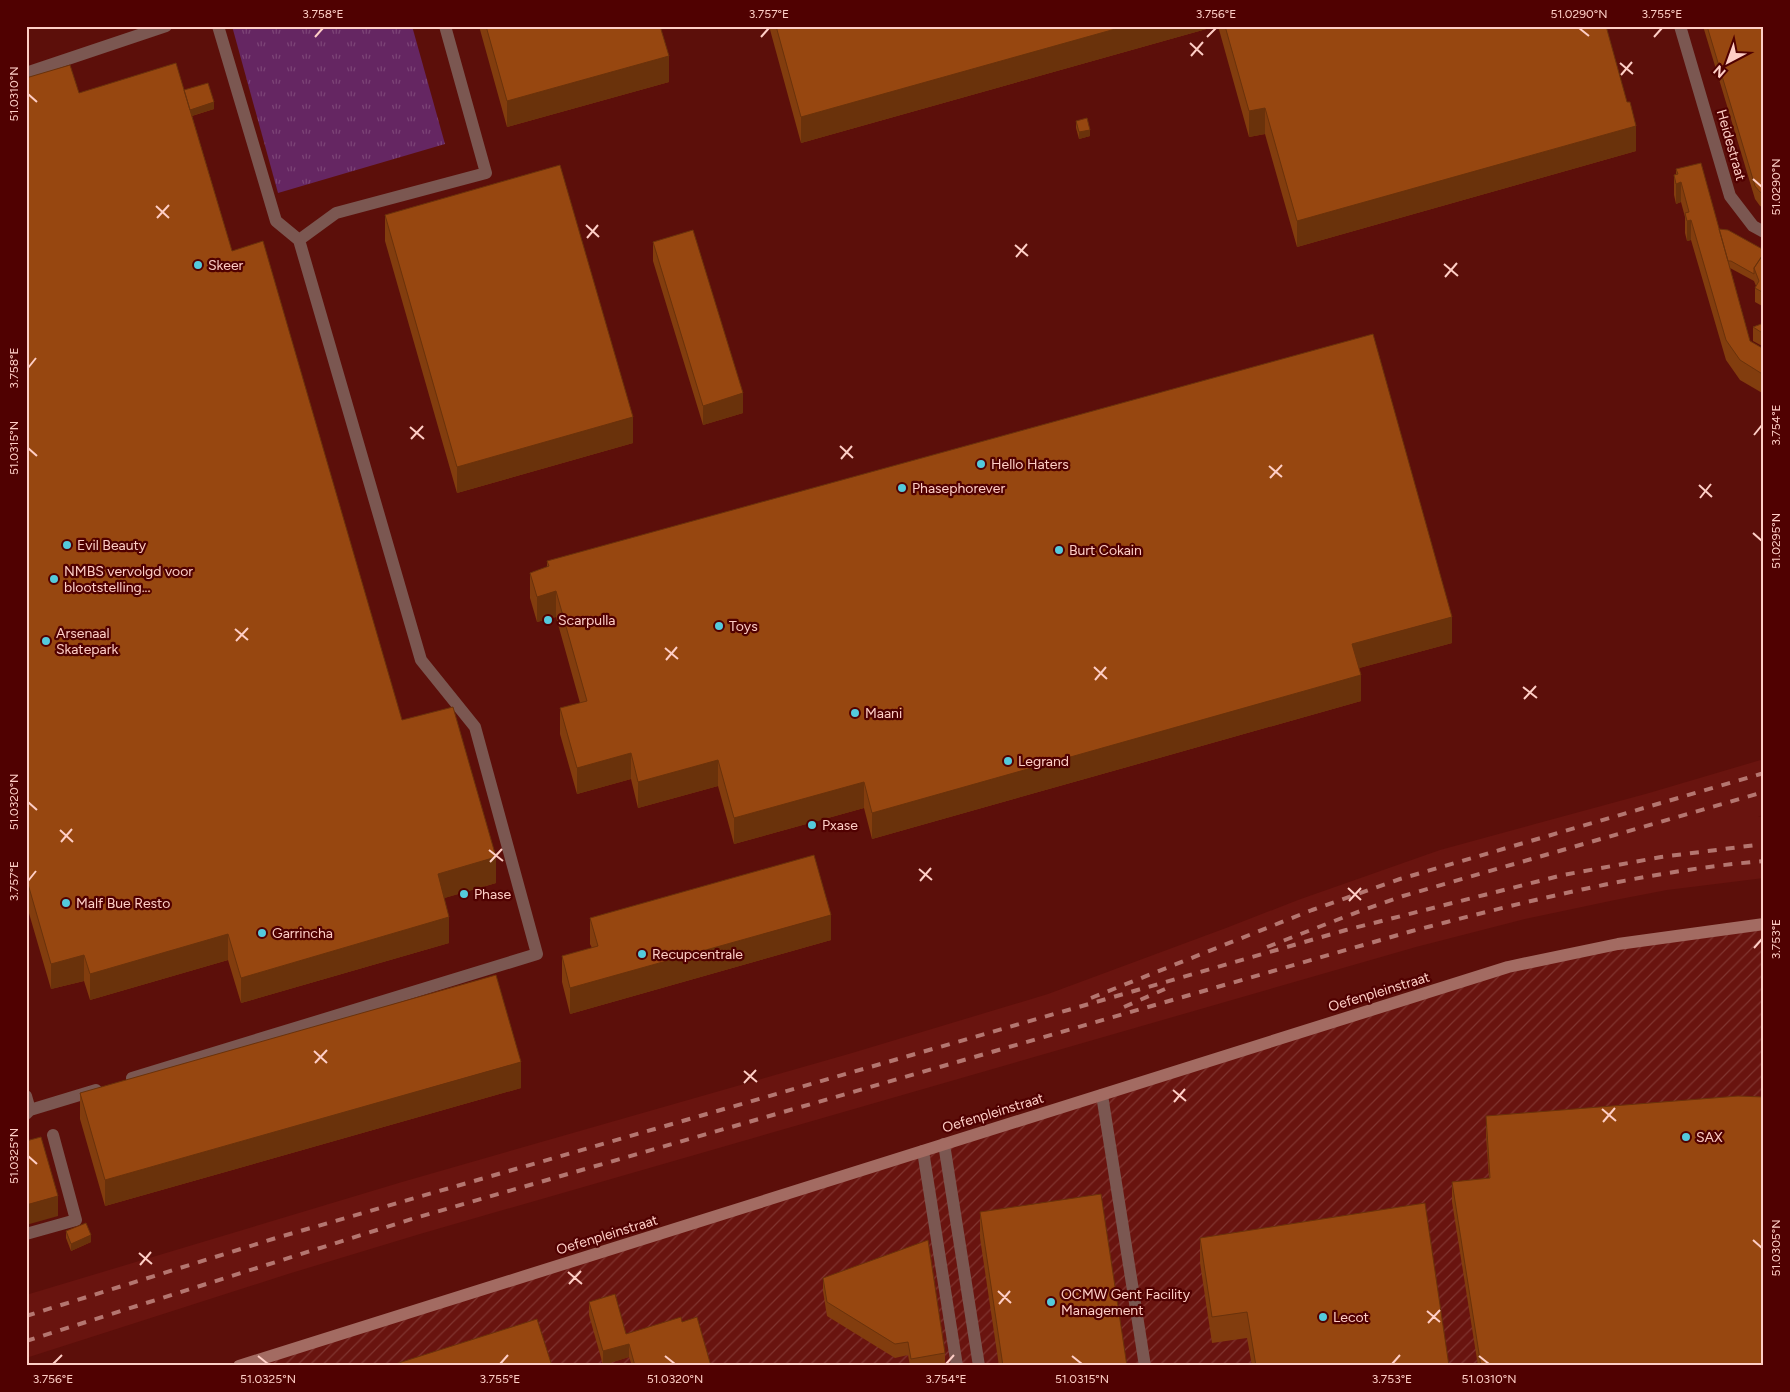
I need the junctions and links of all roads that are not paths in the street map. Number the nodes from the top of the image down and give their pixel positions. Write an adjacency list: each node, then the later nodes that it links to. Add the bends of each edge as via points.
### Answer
1 (166, 26): 5 (street)
2 (218, 26): 7 (street, via 276,221)
3 (445, 26): 7 (street, via 486,173 336,213)
4 (1680, 26): 6 (street, Heidestraat, via 1730,196 1753,226)
5 (26, 73)
6 (1764, 232)
7 (299, 240): 9 (street, via 421,660 475,727 537,954)
8 (1764, 924): 11 (street, Oefenpleinstraat, via 1618,944 1508,967)
9 (124, 1081)
10 (105, 1087): 13 (street)
11 (1102, 1095): 15 (street, Oefenpleinstraat); 21 (street)
12 (26, 1096): 13 (street)
13 (28, 1112)
14 (53, 1135): 17 (street, via 76,1220)
15 (944, 1144): 16 (street, Oefenpleinstraat); 20 (street)
16 (923, 1151): 18 (street, Oefenpleinstraat); 19 (street)
17 (26, 1234)
18 (240, 1366)
19 (957, 1366)
20 (979, 1366)
21 (1145, 1366)

